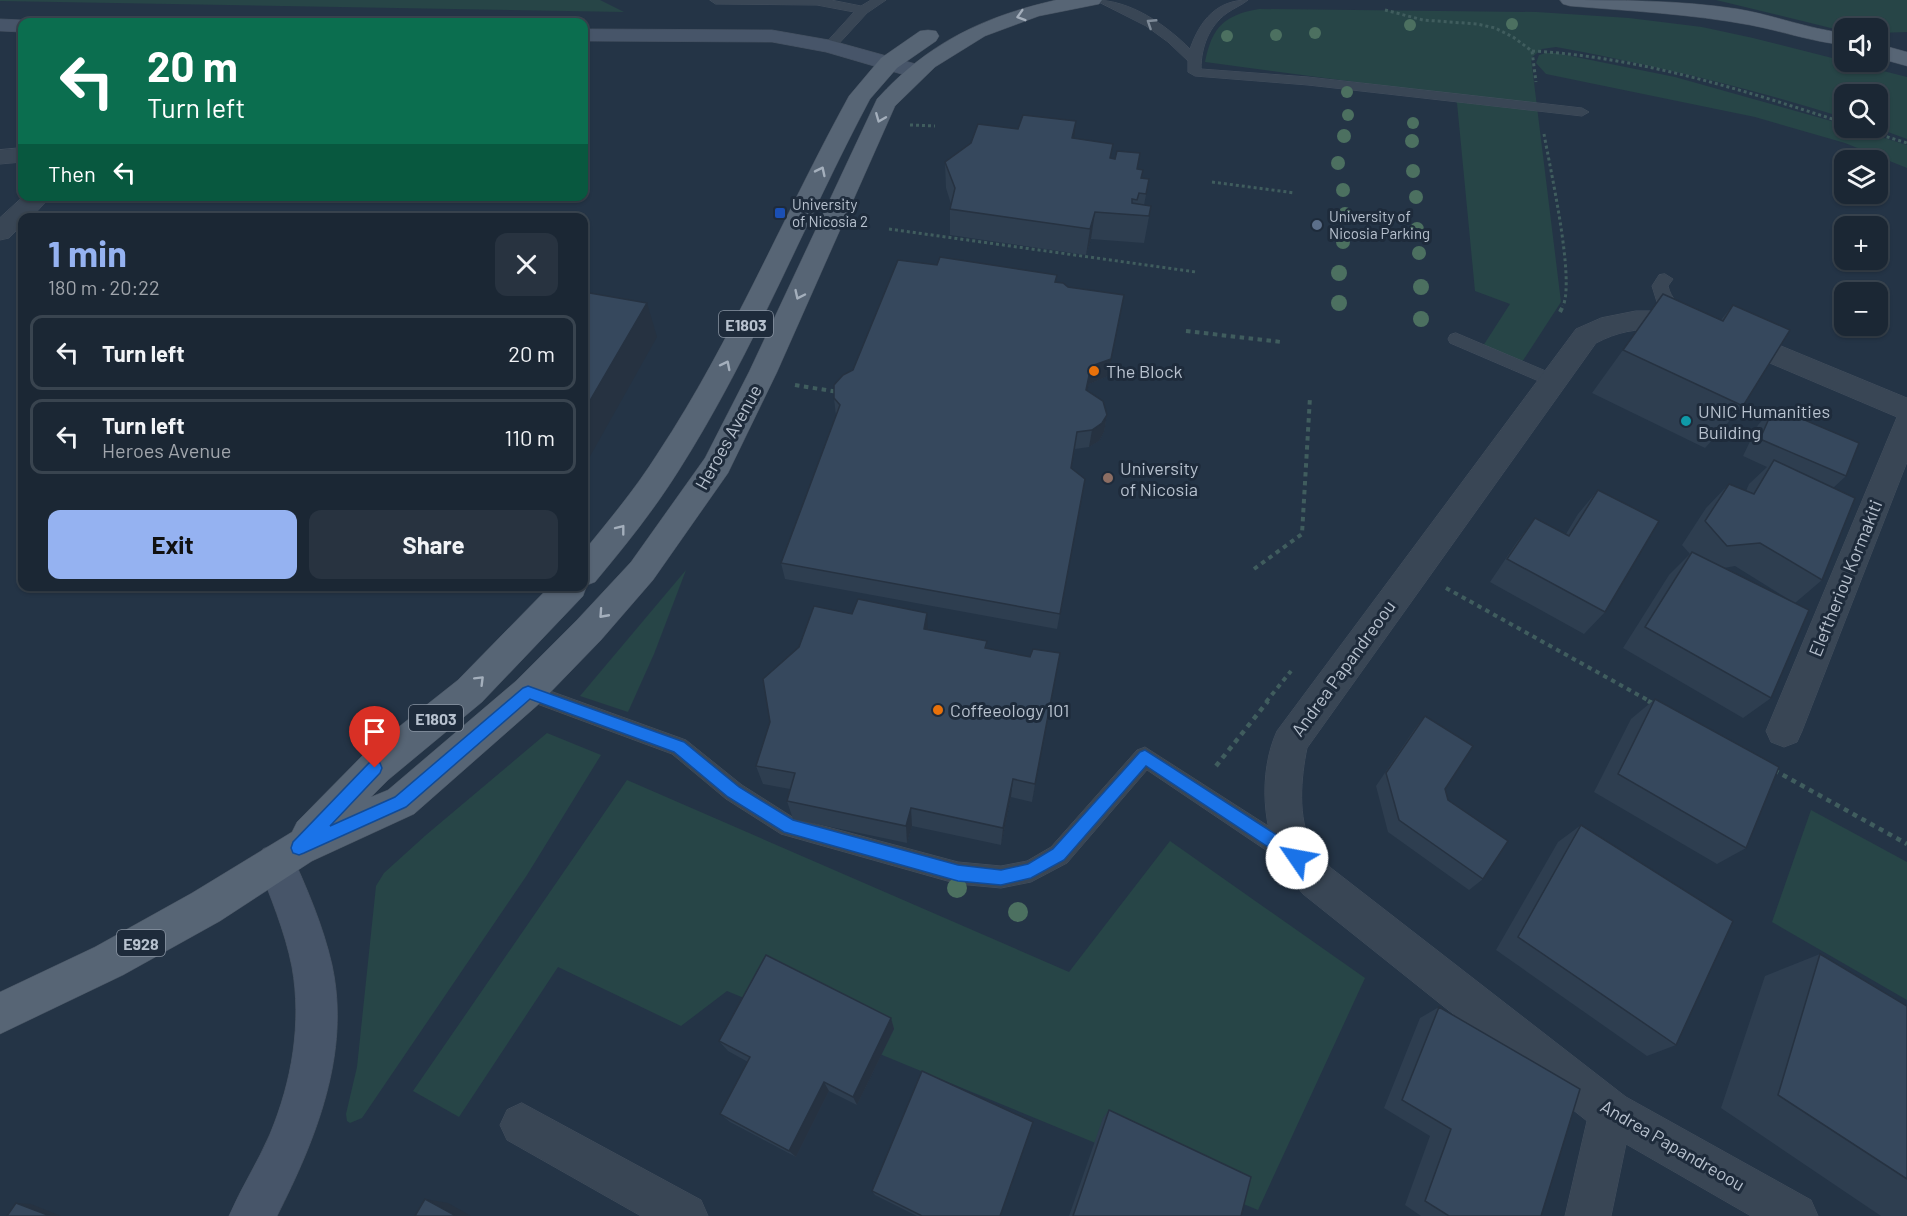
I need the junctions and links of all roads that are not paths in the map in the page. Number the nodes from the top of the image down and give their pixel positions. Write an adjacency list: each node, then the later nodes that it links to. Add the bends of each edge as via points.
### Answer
1 (716, 0): 9 (lane, via 817,1)
2 (880, 0): 9 (lane)
3 (1015, 0): 21 (main road, Heroes Avenue / E1803, via 943,28)
4 (1092, 0): 21 (main road, Heroes Avenue / E1803, one-way to 21, via 1022,15)
5 (1101, 0): 19 (lane, one-way to 5, via 1152,23)
6 (1242, 0): 19 (lane, via 1216,15 1204,31)
7 (1570, 0): 10 (main road)
8 (1691, 0): 10 (main road)
9 (863, 10): 17 (lane)
10 (1757, 20): 14 (main road)
11 (0, 25): 12 (street)
12 (18, 26)
13 (588, 35): 17 (street, via 772,36)
14 (1834, 39)
15 (1888, 41): 16 (main road)
16 (1907, 42)
17 (829, 46): 21 (street)
18 (1888, 54): 20 (main road)
19 (1193, 59): 22 (lane, via 1195,72)
20 (1907, 59)
21 (902, 67): 35 (main road, Heroes Avenue / E1803, one-way to 21, via 643,501 695,422 860,96); 37 (main road, Heroes Avenue / E1803, one-way to 37, via 764,372 717,465 642,571)
22 (1582, 112)
23 (18, 155): 24 (street)
24 (0, 157)
25 (34, 201): 26 (street)
26 (21, 213)
27 (18, 215): 28 (street)
28 (0, 232)
29 (1665, 279): 30 (lane, via 1660,286 1663,298)
30 (1688, 324): 32 (street, Andrea Papandreoou, via 1636,320 1606,325 1586,336); 33 (street, Andrea Papandreoou, via 1736,337)
31 (1456, 339): 32 (lane)
32 (1554, 381): 40 (street, Andrea Papandreoou, via 1290,742 1283,794)
33 (1907, 410)
34 (1907, 425): 38 (street, Eleftheriou Kormakiti)
35 (588, 568)
36 (566, 591): 39 (main road, Heroes Avenue / E1803, one-way to 36, via 375,768 470,692)
37 (528, 692): 39 (main road, Heroes Avenue / E1803, via 401,802); 40 (lane, via 679,747 734,792 789,827 958,873 1001,878 1031,871 1059,855 1145,757)
38 (1784, 731)
39 (287, 855): 41 (main road, Heroes Avenue / E928, via 206,907 119,955); 44 (street, via 312,969 317,1022 312,1073 292,1137)
40 (1297, 858): 42 (street, Andrea Papandreoou, via 1317,881)
41 (0, 1013)
42 (1611, 1112): 46 (street); 47 (street, Andrea Papandreoou)
43 (522, 1125): 45 (street)
44 (252, 1216)
45 (685, 1216)
46 (1588, 1216)
47 (1794, 1216)

